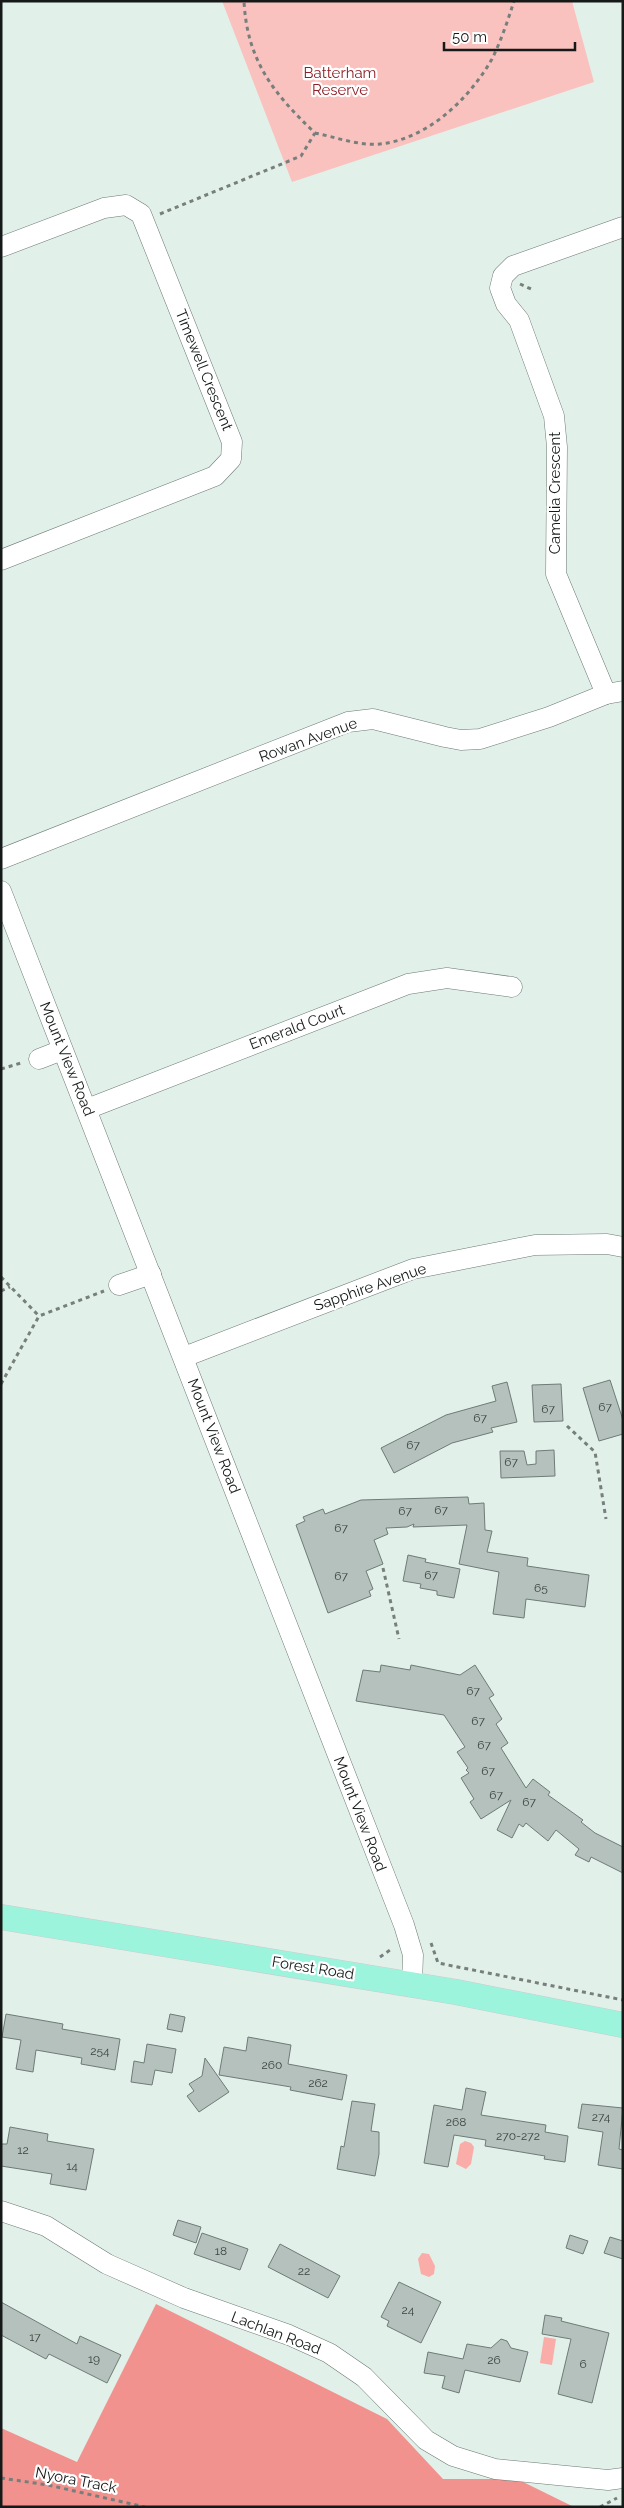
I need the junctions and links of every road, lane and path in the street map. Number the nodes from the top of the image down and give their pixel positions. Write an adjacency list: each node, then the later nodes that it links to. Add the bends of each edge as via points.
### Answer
1 (244, 1): 3 (path, via 250,42 272,89)
2 (514, 1): 3 (path, via 477,81 434,124 379,144)
3 (315, 133): 4 (path, via 301,156 159,215)
4 (142, 214): 6 (street, via 126,204 104,208); 7 (street, Timewell Crescent, via 232,442 232,459 216,476)
5 (623, 227): 8 (street, Camelia Crescent, via 513,266 503,276 500,288 506,304 519,320 554,416 557,447 556,574)
6 (1, 248)
7 (1, 560)
8 (614, 692): 9 (street, Rowan Avenue, via 480,739 445,737 374,719 348,722)
9 (1, 859)
10 (1, 891): 12 (street, Mount View Road)
11 (512, 987): 14 (street, Emerald Court, via 447,978 408,984)
12 (62, 1050): 13 (street); 14 (street, Mount View Road)
13 (39, 1059)
14 (88, 1109): 16 (street, Mount View Road)
15 (623, 1247): 22 (street, Sapphire Avenue, via 607,1244 535,1245 413,1269)
16 (151, 1274): 18 (street); 22 (street, Mount View Road)
17 (1, 1277): 19 (path)
18 (119, 1285): 21 (path)
19 (10, 1286): 20 (path); 21 (path)
20 (1, 1291)
21 (39, 1316): 23 (path)
22 (184, 1357): 30 (street, Mount View Road, via 404,1925 413,1955)
23 (1, 1384)
24 (567, 1426): 25 (path, via 595,1452)
25 (606, 1519)
26 (383, 1568): 27 (path)
27 (399, 1639)
28 (1, 1917): 30 (main road, Forest Road)
29 (438, 1963): 31 (path)
30 (412, 1984): 32 (main road, Forest Road)
31 (623, 2000)
32 (623, 2025)
33 (1, 2211): 35 (street, Lachlan Road, via 46,2226 108,2264 175,2295 289,2335 329,2353 364,2377 426,2440 453,2456 495,2469 608,2480)
34 (1, 2478): 36 (path, Nyora Track)
35 (623, 2478)
36 (146, 2507)

